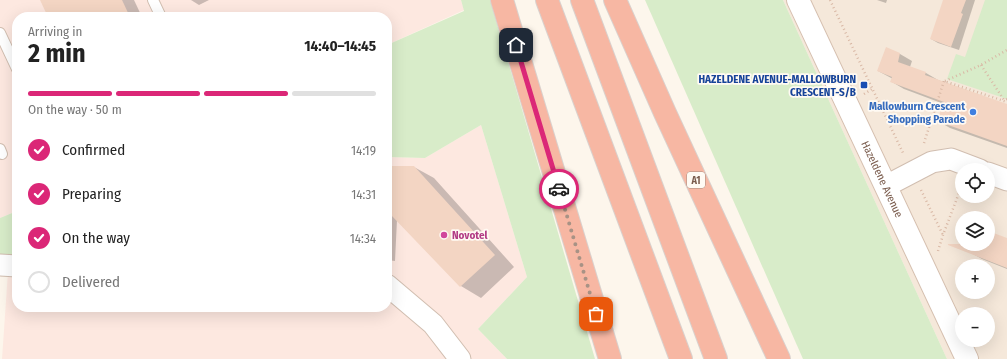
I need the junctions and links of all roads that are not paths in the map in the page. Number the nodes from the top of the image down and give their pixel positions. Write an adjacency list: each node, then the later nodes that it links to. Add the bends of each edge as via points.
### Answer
1 (153, 0): 7 (lane)
2 (502, 0): 18 (highway)
3 (547, 0): 19 (highway)
4 (582, 0): 20 (highway)
5 (615, 0): 21 (highway, A1)
6 (798, 0): 13 (street, Hazeldene Avenue)
7 (159, 12)
8 (0, 33): 9 (lane)
9 (12, 58)
10 (962, 163): 13 (street, via 951,159 932,162)
11 (995, 176): 12 (street)
12 (1007, 180)
13 (886, 186): 22 (street, Hazeldene Avenue)
14 (0, 265): 15 (street)
15 (12, 266)
16 (392, 290): 17 (street, via 433,324)
17 (460, 359)
18 (610, 359)
19 (681, 359)
20 (716, 359)
21 (779, 359)
22 (967, 359)

